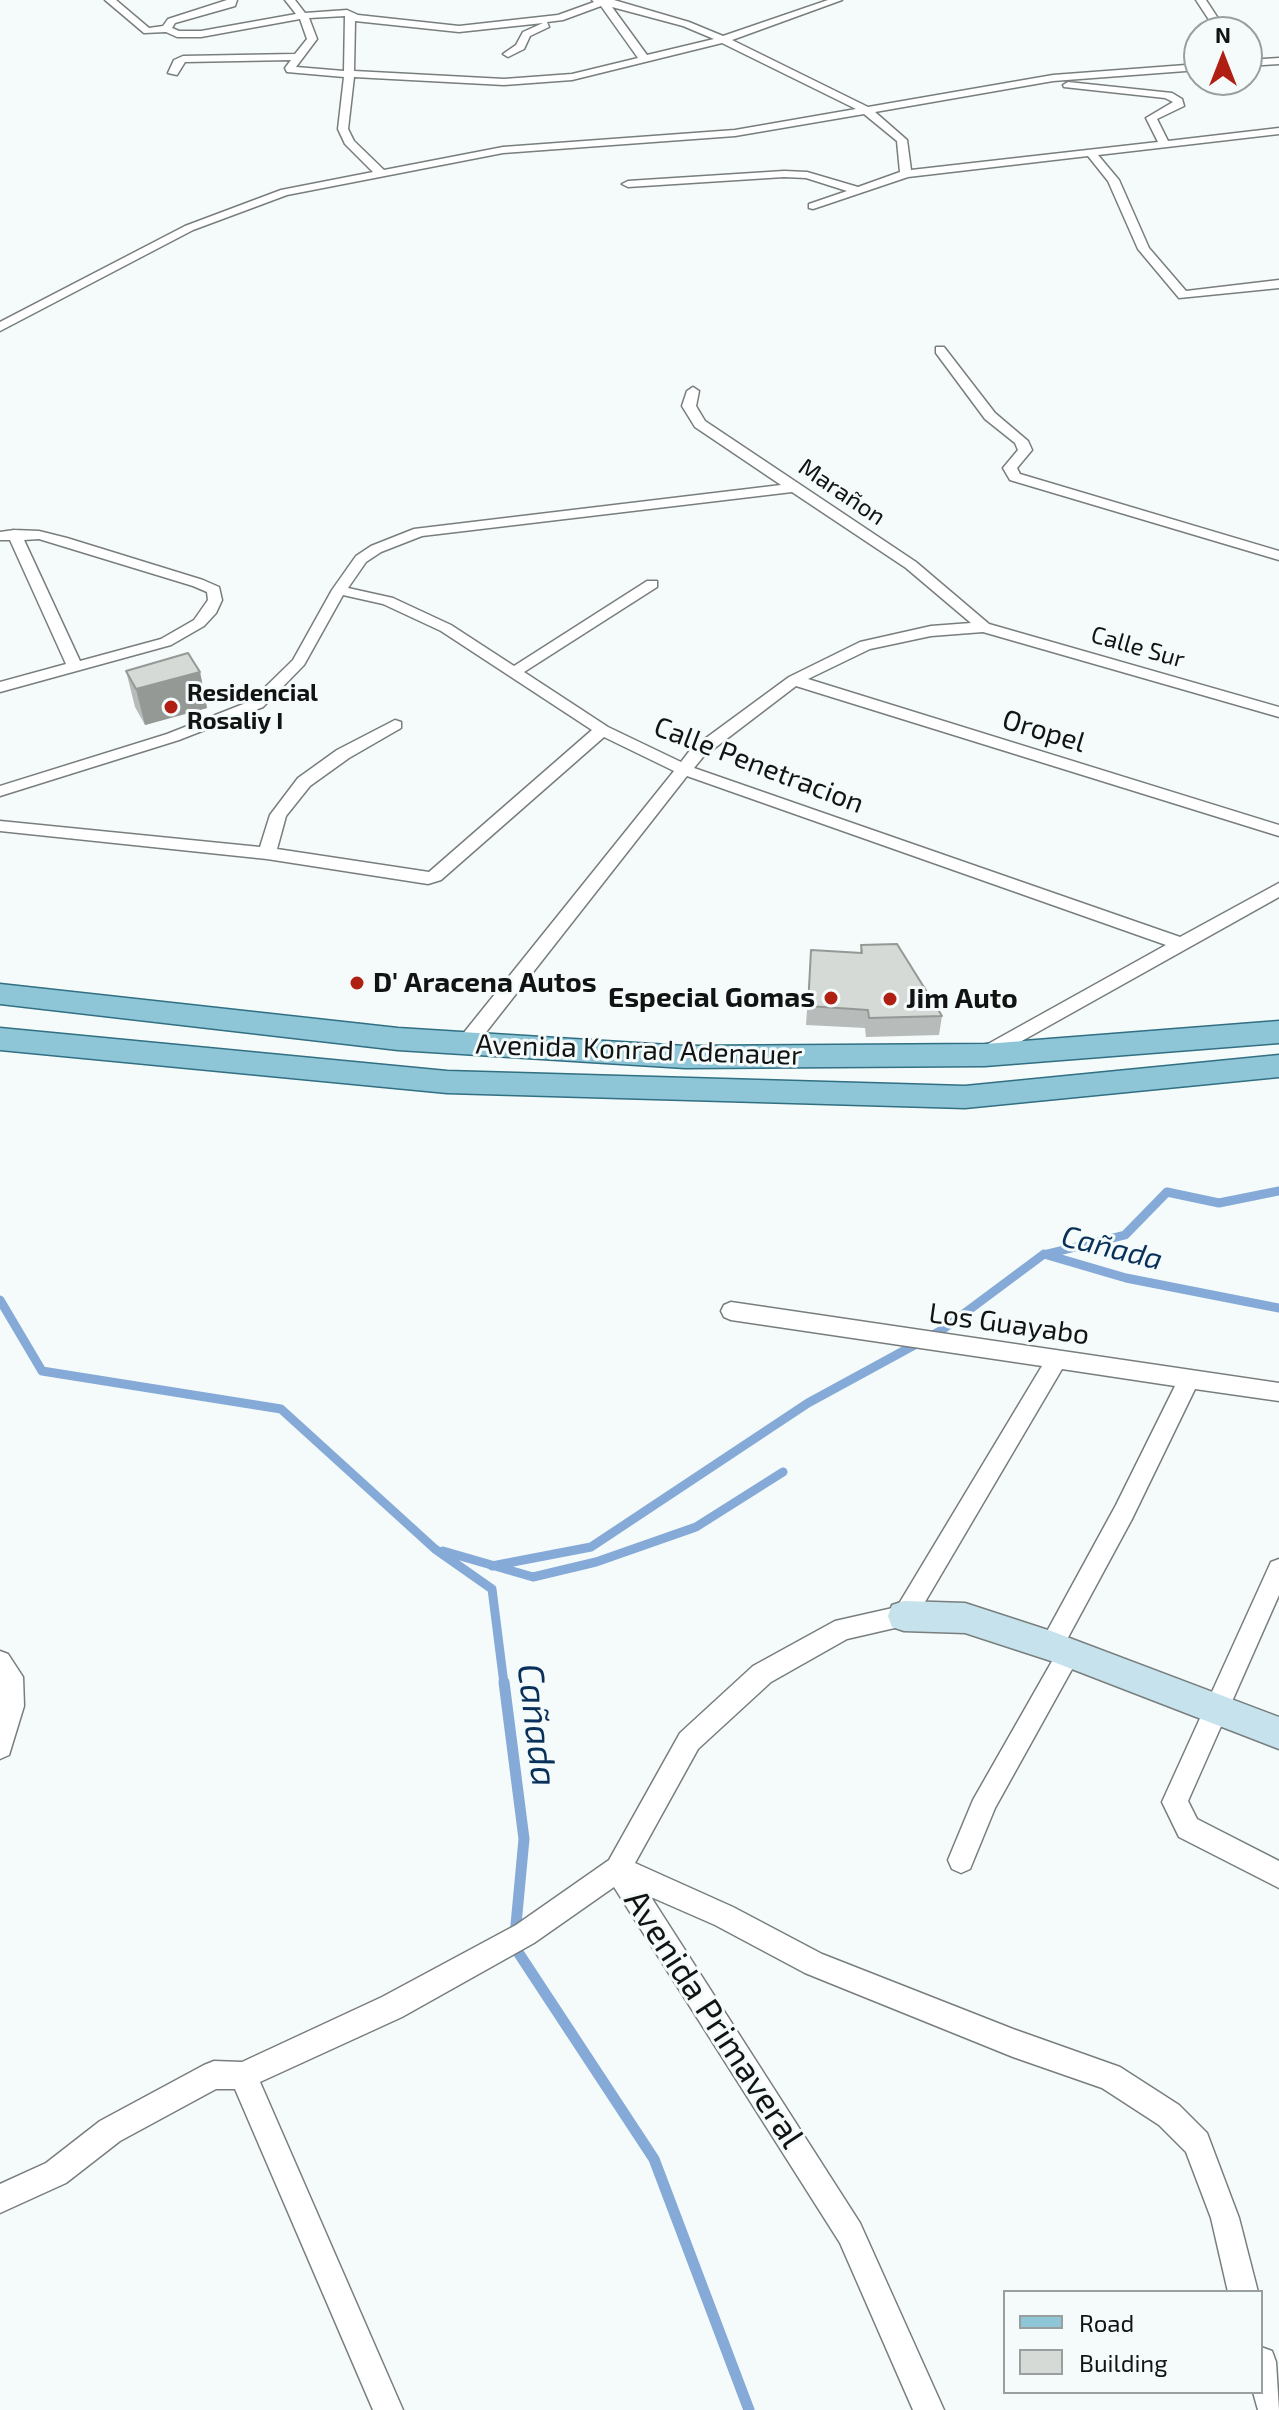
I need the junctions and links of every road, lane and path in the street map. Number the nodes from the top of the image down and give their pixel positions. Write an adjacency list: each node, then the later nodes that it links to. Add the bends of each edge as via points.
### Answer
1 (110, 0): 10 (street, via 147,31)
2 (232, 0): 10 (street, via 171,21)
3 (290, 0): 8 (street)
4 (344, 0): 7 (street)
5 (835, 0): 11 (street)
6 (603, 1): 9 (street); 11 (street); 14 (street)
7 (348, 14): 8 (street); 9 (street, via 459,29); 17 (street)
8 (302, 16): 10 (street, via 201,34); 13 (street, via 312,39)
9 (560, 18): 12 (street, via 526,34 520,47)
10 (167, 29)
11 (722, 40): 14 (street); 19 (street)
12 (508, 54)
13 (298, 57): 16 (street, via 183,59); 17 (street, via 291,70)
14 (646, 61): 17 (street, via 572,77 504,82)
15 (1183, 68): 18 (street)
16 (173, 73)
17 (349, 74): 23 (street, via 343,129)
18 (1053, 78): 19 (street); 21 (street, via 1071,86 1168,95 1179,106 1151,118)
19 (866, 110): 23 (street, via 735,133 503,150); 24 (street, via 902,140)
20 (1279, 131): 21 (street)
21 (1165, 144): 22 (street)
22 (1090, 152): 24 (street); 28 (street, via 1113,180 1144,249 1183,295)
23 (382, 174): 29 (street, via 241,206)
24 (906, 174): 26 (street)
25 (628, 184): 26 (street, via 784,174)
26 (857, 190): 27 (street)
27 (813, 206)
28 (1279, 284)
29 (0, 327)
30 (940, 350): 34 (street, via 990,416 1021,441 1025,450 1010,468 1015,477)
31 (693, 391): 32 (street, Marañon, via 689,406 700,424)
32 (796, 487): 36 (street, via 419,532 361,559); 37 (street, Marañon, via 911,565)
33 (7, 535): 38 (street); 38 (street, via 62,541 214,590 211,610 184,633)
34 (1279, 556)
35 (652, 584): 39 (street)
36 (339, 590): 39 (street, Calle Penetracion, via 388,601 446,628); 46 (street, via 299,662 257,704 173,737)
37 (984, 627): 40 (street, via 865,645); 42 (street, Calle Sur)
38 (74, 665): 41 (street)
39 (516, 671): 44 (street, Calle Penetracion)
40 (794, 680): 45 (street, via 697,753); 48 (street, Oropel)
41 (0, 687)
42 (1279, 712)
43 (395, 725): 49 (street, via 304,782 278,815)
44 (602, 730): 45 (street, Calle Penetracion); 49 (street, via 435,876 419,878)
45 (685, 770): 51 (street, Calle Penetracion); 55 (street)
46 (0, 791)
47 (0, 826): 49 (street)
48 (1279, 831)
49 (267, 853)
50 (1279, 889): 51 (street)
51 (1183, 944): 56 (street)
52 (0, 994): 55 (main road, Avenida Konrad Adenauer)
53 (1279, 1032): 56 (main road, Avenida Konrad Adenauer)
54 (3, 1041): 57 (main road, Avenida Konrad Adenauer, via 447,1082 965,1097)
55 (465, 1045): 56 (main road, Avenida Konrad Adenauer, via 685,1057)
56 (985, 1055)
57 (1279, 1066)
58 (731, 1311): 59 (street, Los Guayabo)
59 (1057, 1359): 60 (street, Los Guayabo); 63 (street)
60 (1188, 1380): 61 (street, Los Guayabo); 64 (street)
61 (1279, 1392)
62 (1279, 1569): 66 (street)
63 (904, 1616): 64 (street, Avenida Primaveral, via 965,1618); 70 (street, Avenida Primaveral, via 843,1629 762,1674 689,1741)
64 (1060, 1649): 66 (street, Avenida Primaveral); 69 (street)
65 (0, 1662): 68 (street, via 11,1677 12,1706)
66 (1219, 1709): 67 (street, Avenida Primaveral); 71 (street, via 1175,1802 1188,1828)
67 (1279, 1733)
68 (0, 1747)
69 (961, 1860)
70 (618, 1869): 72 (street, via 525,1934 392,2007); 74 (street, via 814,1964 1110,2077 1169,2115 1197,2143 1225,2218); 77 (street, Avenida Primaveral, via 850,2233)
71 (1279, 1875)
72 (243, 2076): 73 (street, via 214,2075 110,2131 56,2173); 76 (street)
73 (0, 2199)
74 (1243, 2290)
75 (1263, 2370): 78 (street)
76 (388, 2410)
77 (929, 2410)
78 (1273, 2410)

